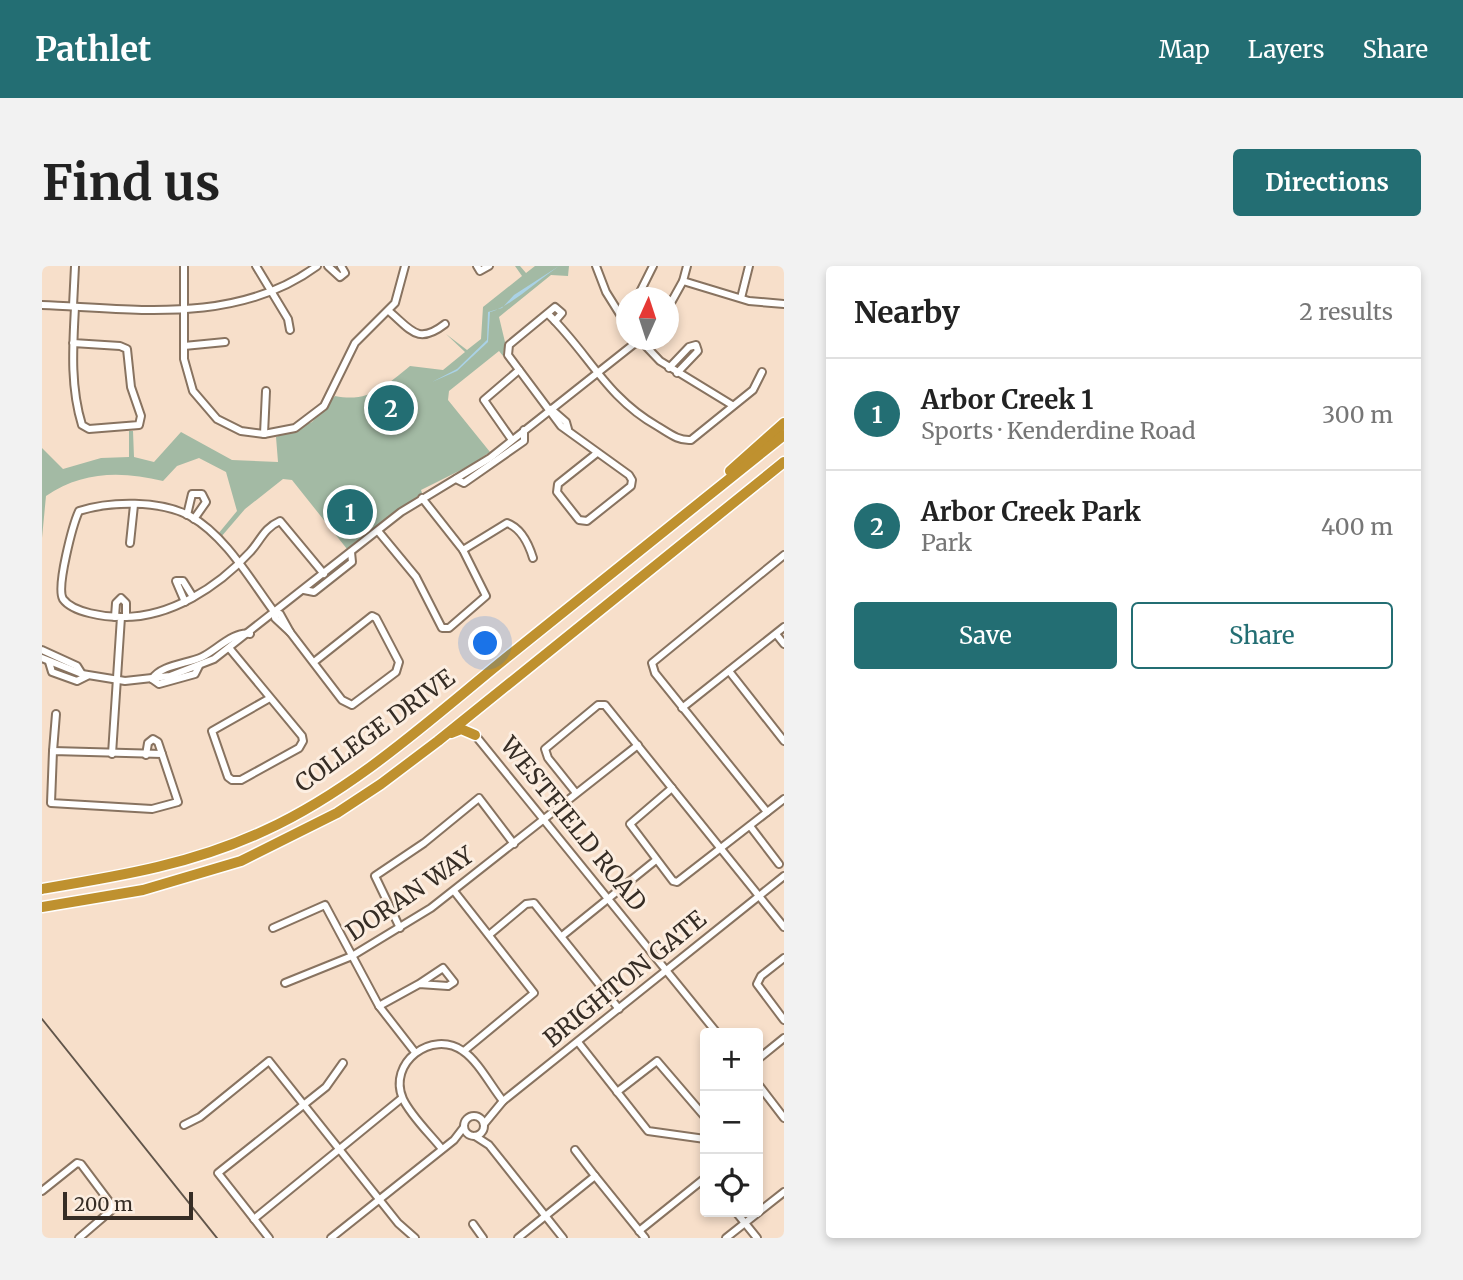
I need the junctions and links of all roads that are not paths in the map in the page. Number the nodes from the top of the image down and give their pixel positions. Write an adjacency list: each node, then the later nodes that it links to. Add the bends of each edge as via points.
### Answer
1 (75, 266): 22 (street)
2 (184, 266): 23 (street)
3 (256, 266): 17 (street)
4 (317, 266): 17 (street)
5 (328, 266): 6 (street, via 340,277 345,273)
6 (341, 266)
7 (405, 266): 24 (street, via 399,298)
8 (477, 266): 9 (street, via 480,271)
9 (489, 266)
10 (596, 266): 21 (street)
11 (653, 266): 15 (street)
12 (687, 266): 14 (street)
13 (749, 266): 18 (street)
14 (683, 281): 16 (street); 18 (street)
15 (642, 287)
16 (679, 288)
17 (271, 291): 23 (street); 28 (street)
18 (741, 298): 19 (street)
19 (784, 304)
20 (42, 305): 22 (street)
21 (616, 306)
22 (74, 307): 23 (street); 30 (street)
23 (186, 310): 31 (street)
24 (390, 312): 27 (street, via 420,335 429,335); 34 (street, via 358,338)
25 (549, 315): 26 (street); 26 (street, via 551,309 560,309); 37 (street, via 507,349)
26 (555, 321): 40 (street)
27 (445, 324)
28 (290, 330)
29 (225, 342): 31 (street)
30 (73, 343): 45 (street); 45 (street, via 127,349 133,396 142,419 136,427 89,429)
31 (184, 346): 48 (street, via 188,380 208,412 229,427)
32 (626, 350): 40 (street)
33 (650, 350): 36 (street)
34 (345, 359): 35 (street); 48 (street, via 332,394 316,414 295,428)
35 (356, 363)
36 (669, 368): 39 (street); 39 (street, via 689,346 696,345 698,351)
37 (519, 370): 43 (street); 50 (street, via 484,400)
38 (762, 372): 42 (street, via 753,390)
39 (677, 373): 42 (street)
40 (596, 374): 42 (street, via 637,415 681,440 691,440); 43 (street)
41 (267, 391): 48 (street)
42 (732, 405)
43 (551, 409): 47 (street); 51 (street)
44 (784, 424): 65 (highway)
45 (82, 425): 46 (street)
46 (74, 429)
47 (524, 430): 50 (street); 54 (street, via 524,441 480,474 464,483)
48 (264, 434)
49 (784, 435): 65 (highway, COLLEGE DRIVE)
50 (512, 440): 54 (street)
51 (597, 453): 51 (street, via 558,484 557,492 579,520 587,521 631,486 629,475)
52 (784, 462): 57 (highway, COLLEGE DRIVE)
53 (784, 469): 57 (highway)
54 (456, 479): 55 (street)
55 (422, 498): 58 (street); 60 (street)
56 (134, 505): 59 (street); 64 (street, via 190,517); 71 (street, via 111,503 79,512 64,567 64,600 92,613)
57 (716, 517): 88 (highway, COLLEGE DRIVE)
58 (378, 531): 60 (street, via 416,577 442,628 449,628 486,596); 61 (street)
59 (130, 543)
60 (463, 550): 63 (street, via 508,523 529,545)
61 (351, 552): 66 (street); 67 (street, via 352,562 314,592)
62 (784, 555): 85 (street, via 653,661 653,670)
63 (533, 558)
64 (238, 564): 66 (street, via 261,534 280,521); 68 (street); 70 (street)
65 (624, 564): 106 (highway, COLLEGE DRIVE, via 378,760 270,829 203,857)
66 (324, 574): 67 (street)
67 (304, 590): 70 (street)
68 (193, 597): 69 (street); 69 (street, via 183,581 176,581)
69 (186, 602): 71 (street, via 158,613)
70 (275, 612): 73 (street); 79 (street)
71 (121, 617): 83 (street)
72 (784, 627): 74 (street)
73 (250, 634): 76 (street); 82 (street, via 238,633 200,658 159,671)
74 (776, 634): 75 (street); 80 (street)
75 (784, 644)
76 (230, 649): 82 (street, via 184,679 159,684); 84 (street)
77 (42, 650): 81 (street, via 77,666)
78 (45, 660): 81 (street, via 52,672 77,681)
79 (314, 662): 79 (street, via 342,700 352,705 396,671 399,662 372,616)
80 (729, 671): 85 (street); 89 (street)
81 (84, 675): 83 (street)
82 (152, 679): 83 (street)
83 (118, 680): 92 (street)
84 (270, 698): 84 (street, via 303,741 299,748 241,780 232,780 212,731)
85 (682, 709): 98 (street)
86 (56, 714): 91 (street)
87 (475, 735): 88 (highway, via 461,729); 99 (street, WESTFIELD ROAD)
88 (438, 741): 110 (highway, COLLEGE DRIVE, via 337,813 241,861 143,890)
89 (784, 741)
90 (638, 745): 95 (street); 96 (street, DORAN WAY); 96 (street, via 608,707 598,705 545,749)
91 (53, 751): 92 (street); 93 (street, via 51,803 152,809 178,802)
92 (112, 754): 94 (street)
93 (162, 754): 94 (street); 94 (street, via 153,739)
94 (146, 755)
95 (672, 788): 102 (street); 103 (street, via 630,824)
96 (576, 793): 99 (street, DORAN WAY)
97 (784, 799): 98 (street)
98 (767, 812): 100 (street)
99 (545, 819): 101 (street, DORAN WAY); 109 (street, WESTFIELD ROAD)
100 (750, 826): 102 (street); 104 (street)
101 (514, 844): 107 (street, DORAN WAY); 113 (street, via 479,799 375,876)
102 (721, 849): 103 (street, via 677,882); 108 (street)
103 (656, 860): 109 (street)
104 (779, 864)
105 (784, 876): 108 (street, BRIGHTON GATE)
106 (42, 889)
107 (454, 891): 113 (street, DORAN WAY); 114 (street)
108 (759, 896): 111 (street); 118 (street, BRIGHTON GATE)
109 (609, 898): 115 (street); 118 (street, WESTFIELD ROAD)
110 (42, 907)
111 (784, 927)
112 (273, 928): 116 (street, via 325,905)
113 (400, 928): 116 (street, DORAN WAY)
114 (489, 935): 115 (street, via 530,903 537,905); 128 (street, via 534,993)
115 (562, 936): 122 (street)
116 (352, 956): 119 (street, DORAN WAY); 121 (street)
117 (784, 958): 123 (street, via 757,984)
118 (667, 971): 122 (street, BRIGHTON GATE); 124 (street, WESTFIELD ROAD)
119 (285, 983)
120 (419, 984): 120 (street, via 448,986 454,982 443,968); 121 (street)
121 (379, 1006): 127 (street)
122 (619, 1009): 126 (street, BRIGHTON GATE)
123 (784, 1020)
124 (713, 1028)
125 (784, 1038): 129 (street)
126 (578, 1042): 132 (street); 135 (street, BRIGHTON GATE)
127 (414, 1051): 128 (street, via 437,1044); 134 (street, via 404,1066)
128 (464, 1051): 135 (street)
129 (763, 1055)
130 (344, 1063): 136 (street, via 326,1087)
131 (763, 1090): 133 (street)
132 (617, 1092): 137 (street, via 661,1062); 145 (street, via 648,1131)
133 (765, 1093): 140 (street)
134 (402, 1098): 148 (street); 149 (street)
135 (503, 1101): 138 (street, BRIGHTON GATE)
136 (303, 1104): 141 (street, via 269,1061); 149 (street); 158 (street, via 218,1173)
137 (700, 1110)
138 (491, 1112): 139 (street, BRIGHTON GATE); 143 (street, BRIGHTON GATE)
139 (477, 1116): 142 (street, via 468,1119); 143 (street)
140 (784, 1118)
141 (184, 1125)
142 (464, 1127): 144 (street); 146 (street)
143 (483, 1127): 144 (street); 147 (street)
144 (472, 1135): 146 (street); 147 (street)
145 (700, 1138)
146 (454, 1140): 148 (street)
147 (489, 1145): 156 (street)
148 (442, 1149): 155 (street)
149 (340, 1150): 155 (street); 158 (street)
150 (575, 1150): 151 (street)
151 (595, 1176): 156 (street); 161 (street)
152 (700, 1182): 161 (street)
153 (42, 1191): 162 (street, via 81,1164 114,1208)
154 (784, 1192): 159 (street)
155 (380, 1199): 164 (street); 165 (street)
156 (545, 1216): 167 (street); 168 (street)
157 (740, 1217): 159 (street)
158 (254, 1219): 163 (street)
159 (745, 1223): 170 (street); 171 (street)
160 (472, 1224): 166 (street)
161 (639, 1231): 169 (street)
162 (79, 1238)
163 (269, 1238)
164 (331, 1238)
165 (415, 1238)
166 (483, 1238)
167 (517, 1238)
168 (563, 1238)
169 (645, 1238)
170 (726, 1238)
171 (757, 1238)

